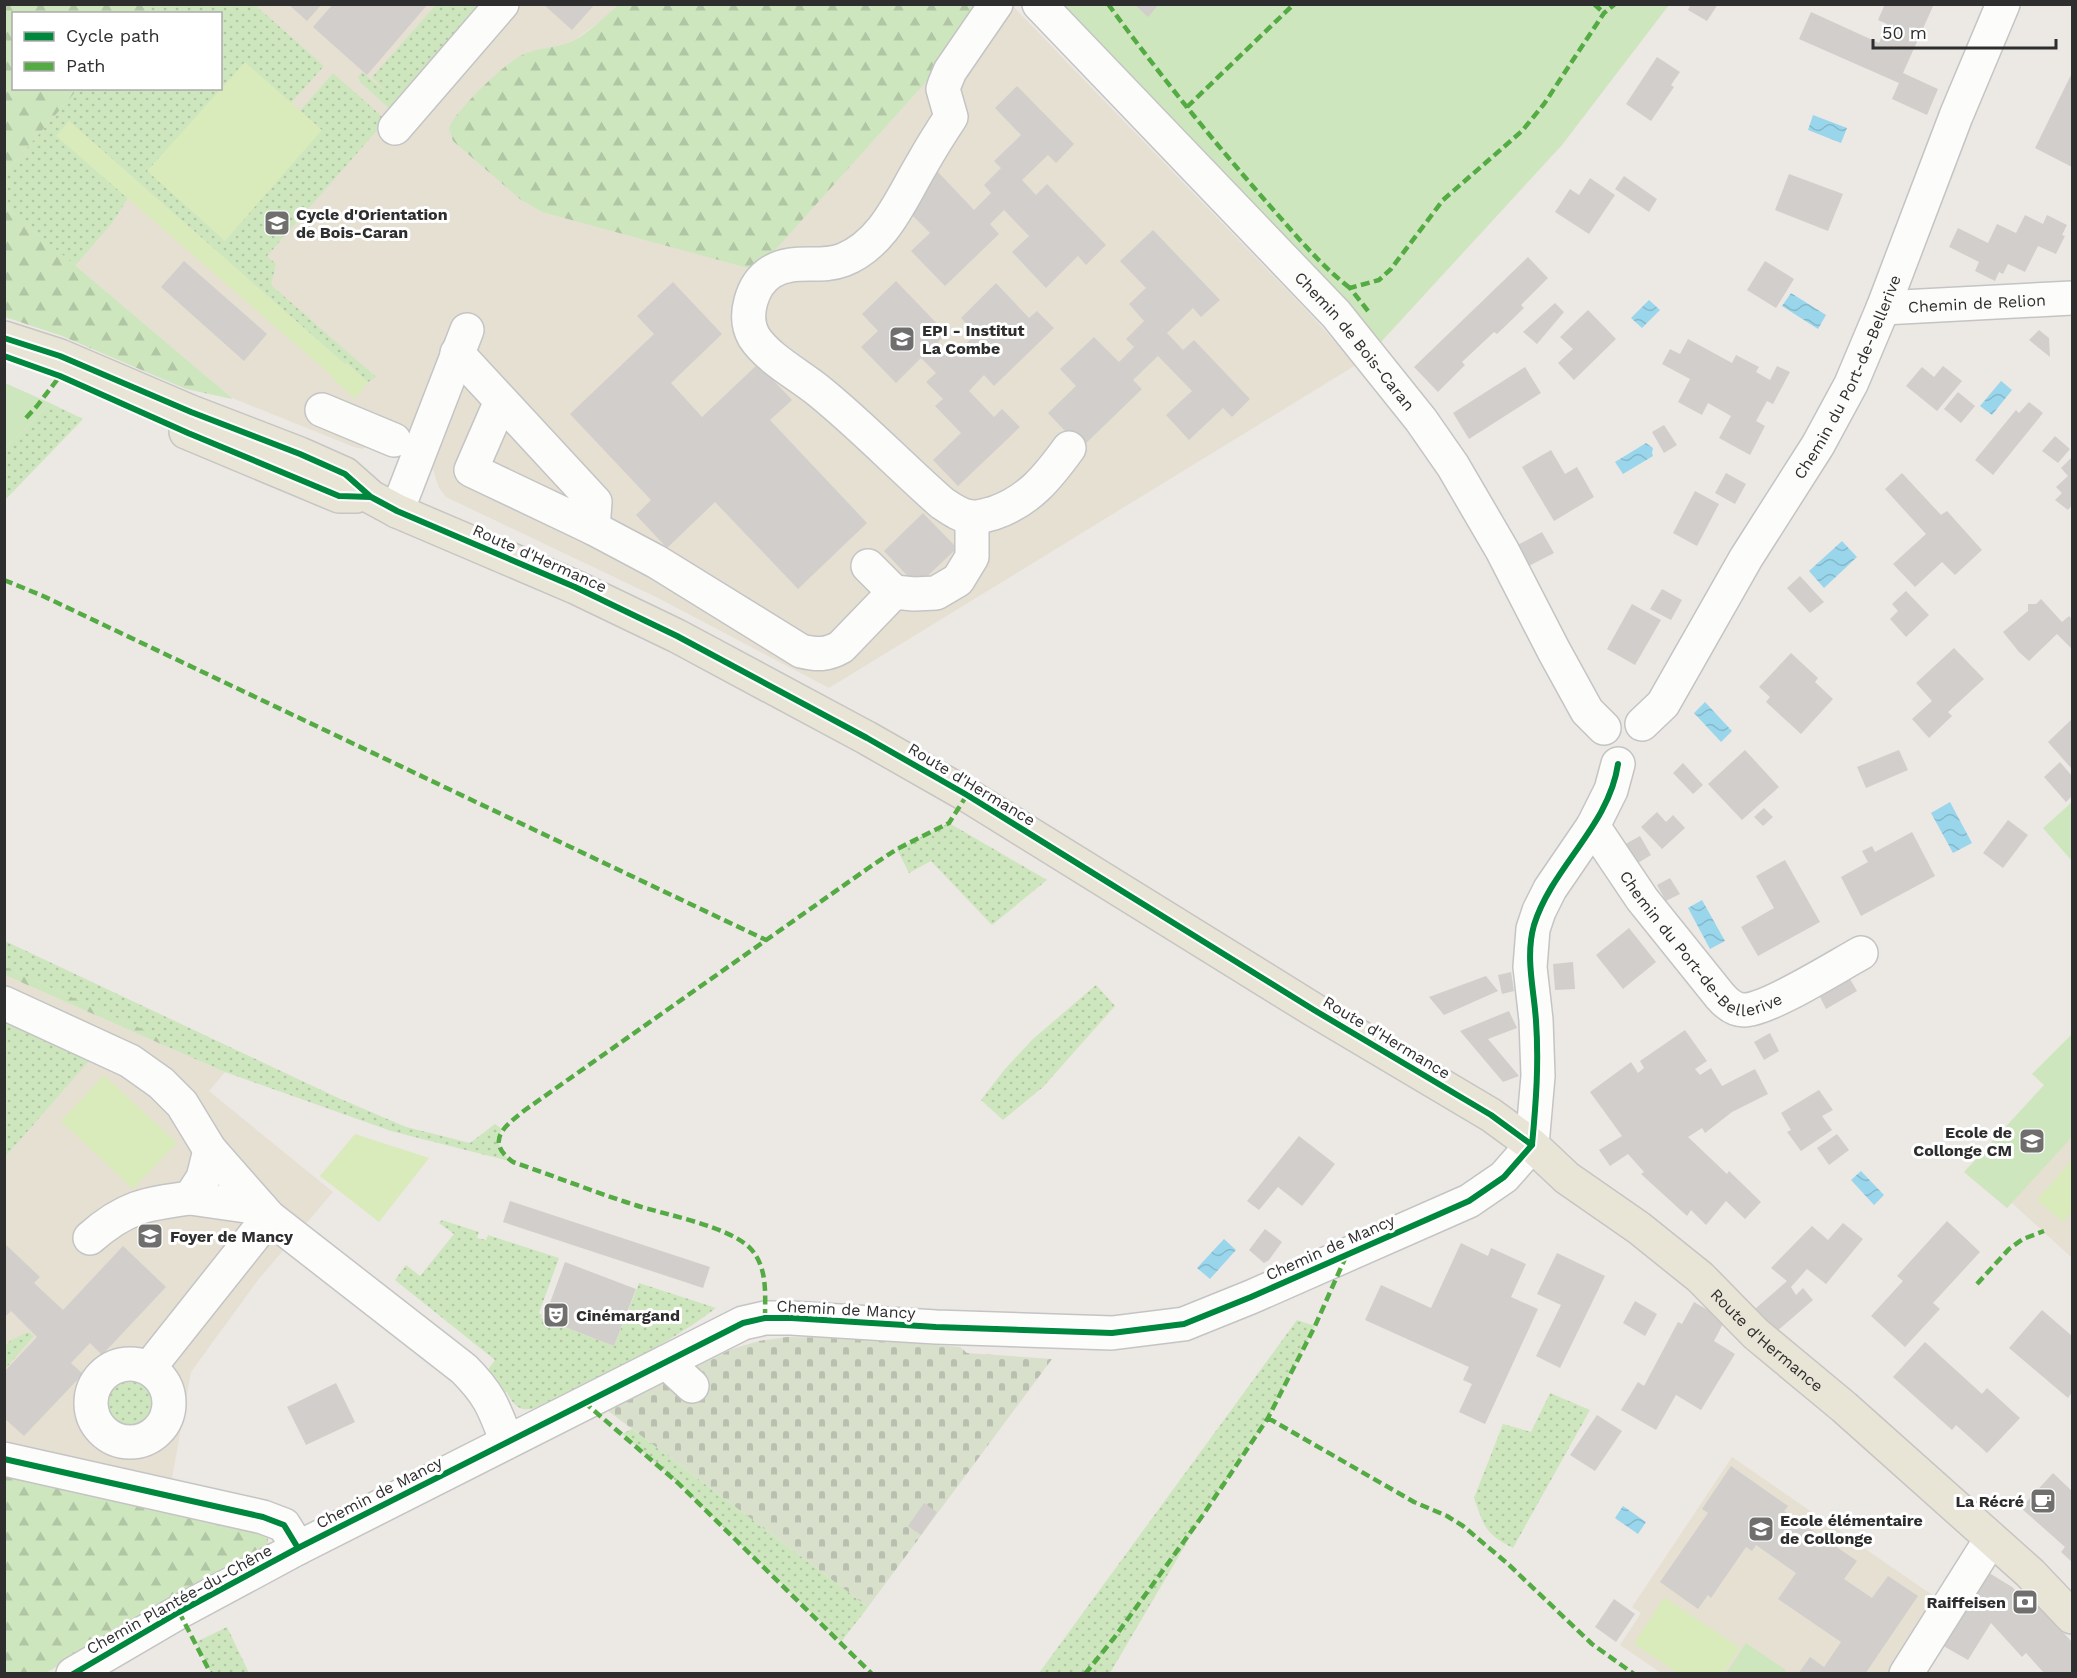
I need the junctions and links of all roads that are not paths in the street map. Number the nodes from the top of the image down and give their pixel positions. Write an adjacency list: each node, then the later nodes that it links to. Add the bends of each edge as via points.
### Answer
1 (502, 4): 5 (street)
2 (996, 4): 15 (street, via 950,71 943,89 951,117 886,227 844,260 791,265 771,272 756,289 750,306 750,325 755,337 781,364 820,392 942,503)
3 (1039, 4): 20 (street, Chemin de Bois-Caran, via 1336,314 1415,412 1453,466 1502,550 1587,711)
4 (2003, 4): 7 (street, Chemin du Port-de-Bellerive)
5 (395, 128)
6 (2073, 298): 7 (street, Chemin de Relion)
7 (1883, 308): 19 (street, Chemin du Port-de-Bellerive, via 1851,384 1818,445 1746,558 1663,704)
8 (4, 338): 14 (main road, Route d'Hermance, via 60,356 300,454 345,474)
9 (4, 356): 14 (main road, Route d'Hermance, via 60,376 339,496)
10 (501, 401): 14 (street, via 462,342); 16 (street, via 595,502); 16 (street, via 471,470)
11 (322, 410): 12 (street)
12 (394, 440)
13 (1069, 448): 15 (street, via 1049,476 1025,499 1001,511)
14 (384, 504): 25 (main road, Route d'Hermance, via 677,636 867,738 967,795 1491,1115)
15 (972, 517): 18 (street, via 972,557 958,580 936,593)
16 (593, 528): 18 (street, via 812,654 831,653 841,647)
17 (868, 566): 18 (street)
18 (894, 592)
19 (1642, 724): 20 (street, via 1628,716 1612,719); 21 (street, via 1648,738 1645,753 1634,763)
20 (1604, 728): 21 (street, via 1602,749)
21 (1618, 764): 22 (street, via 1611,790)
22 (1593, 826): 23 (street, Chemin du Port-de-Bellerive, via 1642,899 1733,1007 1744,1010 1765,1004); 25 (street, via 1550,889 1533,929 1530,968 1538,1076)
23 (1861, 953)
24 (4, 1003): 26 (street, via 145,1071 182,1104)
25 (1532, 1144): 30 (street, Chemin de Mancy, via 1504,1177 1469,1201 1184,1324 1112,1333 765,1318 742,1323); 35 (main road, Route d'Hermance, via 1567,1178 1700,1277 1756,1334)
26 (210, 1150): 27 (street, via 203,1178); 28 (street)
27 (190, 1198): 28 (street); 29 (street, via 148,1203 127,1211)
28 (265, 1213): 31 (street); 33 (street, via 464,1369 487,1395)
29 (90, 1238)
30 (666, 1362): 32 (street); 33 (street, Chemin de Mancy)
31 (149, 1368)
32 (692, 1386)
33 (507, 1442): 36 (street, Chemin de Mancy)
34 (4, 1459): 36 (street, via 263,1517 284,1525)
35 (1991, 1539): 37 (main road, Route d'Hermance); 39 (street)
36 (298, 1548): 38 (street, Chemin Plantée-du-Chêne)
37 (2073, 1617)
38 (74, 1674)
39 (1906, 1674)

